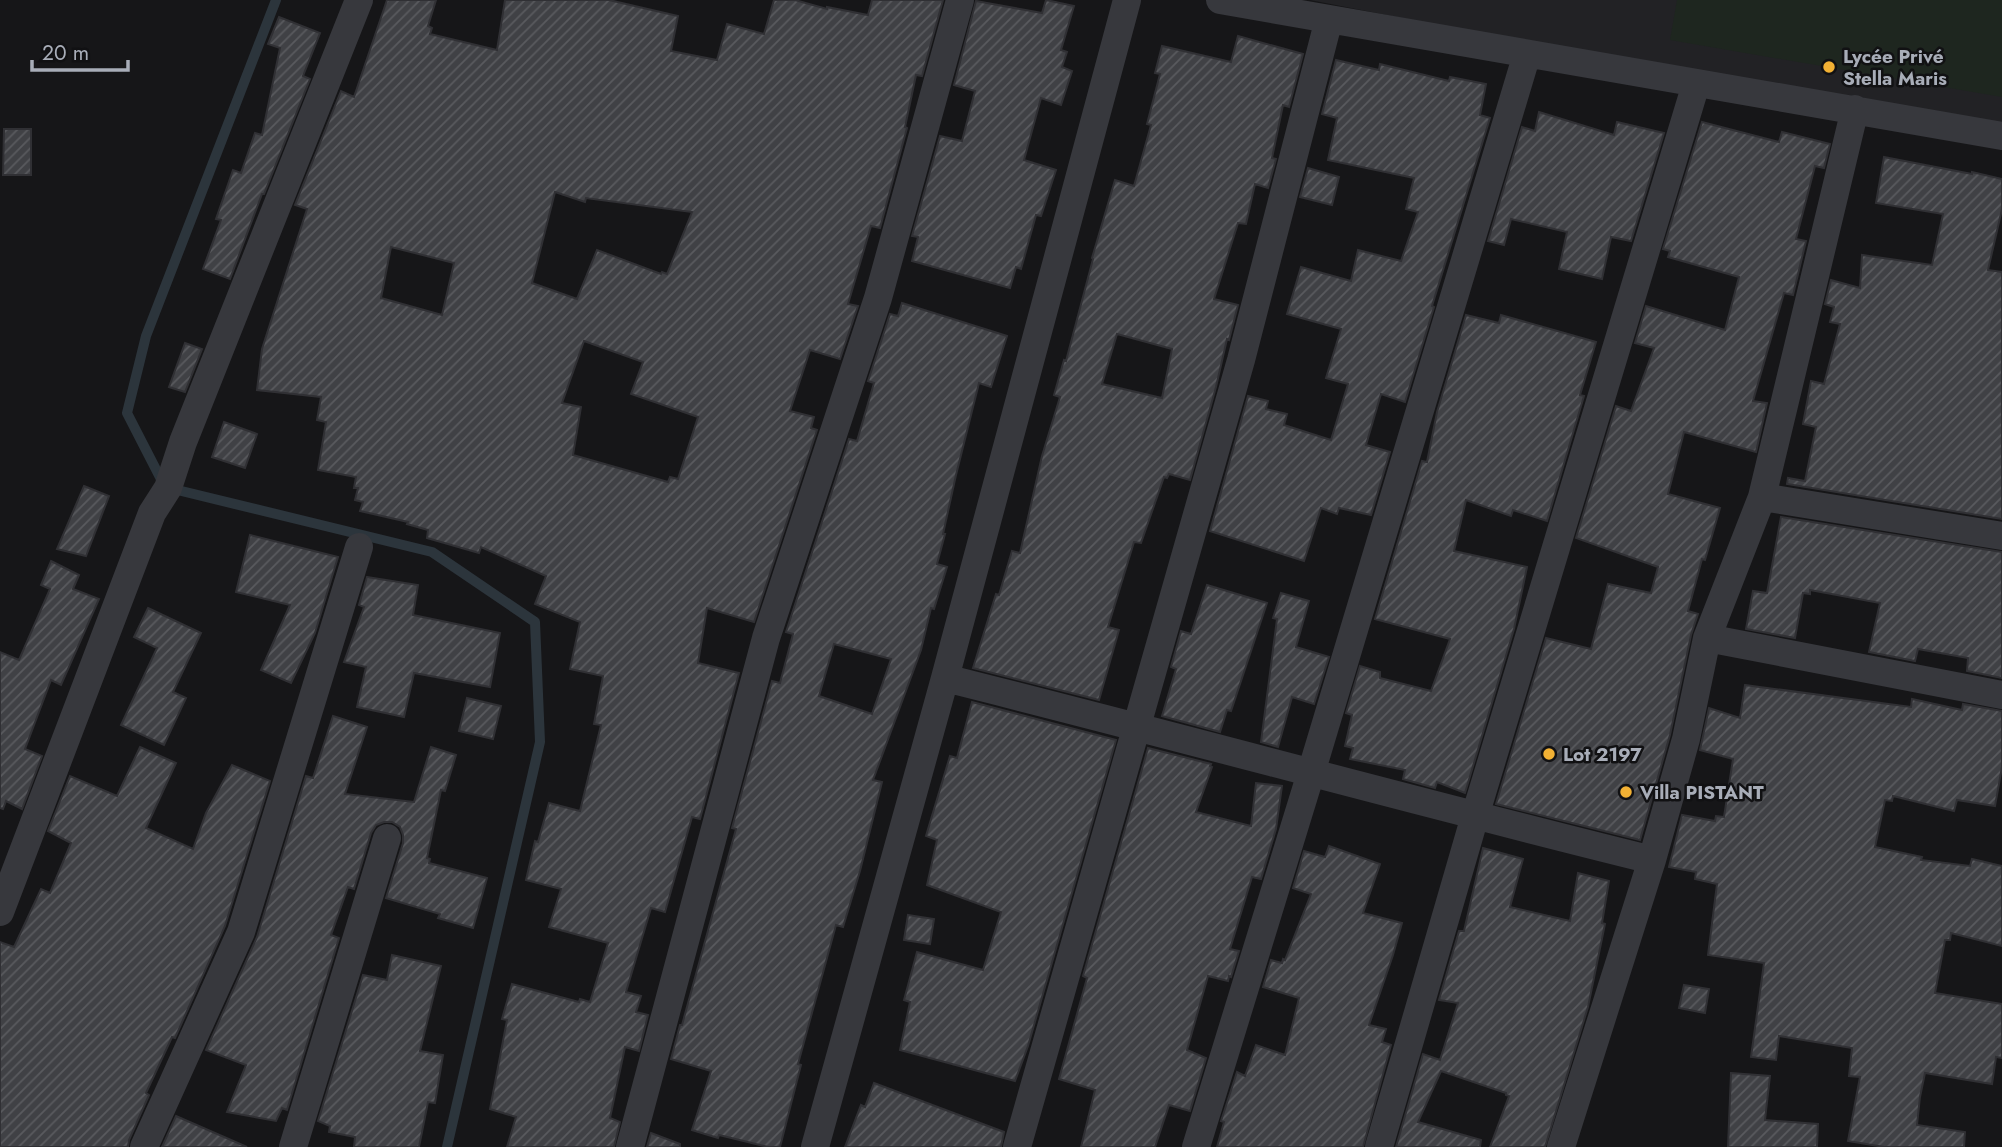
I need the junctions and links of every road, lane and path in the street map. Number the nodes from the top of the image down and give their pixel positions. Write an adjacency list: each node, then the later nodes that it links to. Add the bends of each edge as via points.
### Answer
1 (359, 0): 21 (street, via 168,488 152,513)
2 (960, 0): 24 (street, via 878,298 766,638)
3 (1127, 0): 14 (street)
4 (1220, 0): 5 (street)
5 (1329, 19): 6 (street); 16 (street, via 1241,360)
6 (1527, 54): 7 (street); 17 (street)
7 (1696, 84): 8 (street); 18 (street)
8 (1855, 109): 9 (street); 10 (street)
9 (2002, 136)
10 (1762, 497): 11 (street); 13 (street)
11 (2002, 536)
12 (359, 547): 22 (street, via 241,932)
13 (1707, 638): 15 (street); 20 (street, via 1686,739)
14 (945, 678): 16 (street); 25 (street)
15 (2002, 695)
16 (1136, 726): 17 (street); 26 (street)
17 (1311, 773): 18 (street); 27 (street)
18 (1475, 816): 20 (street); 28 (street)
19 (387, 838): 23 (street)
20 (1652, 860): 29 (street)
21 (0, 912)
22 (144, 1147)
23 (293, 1147)
24 (630, 1147)
25 (815, 1147)
26 (1017, 1147)
27 (1196, 1147)
28 (1379, 1147)
29 (1561, 1147)

